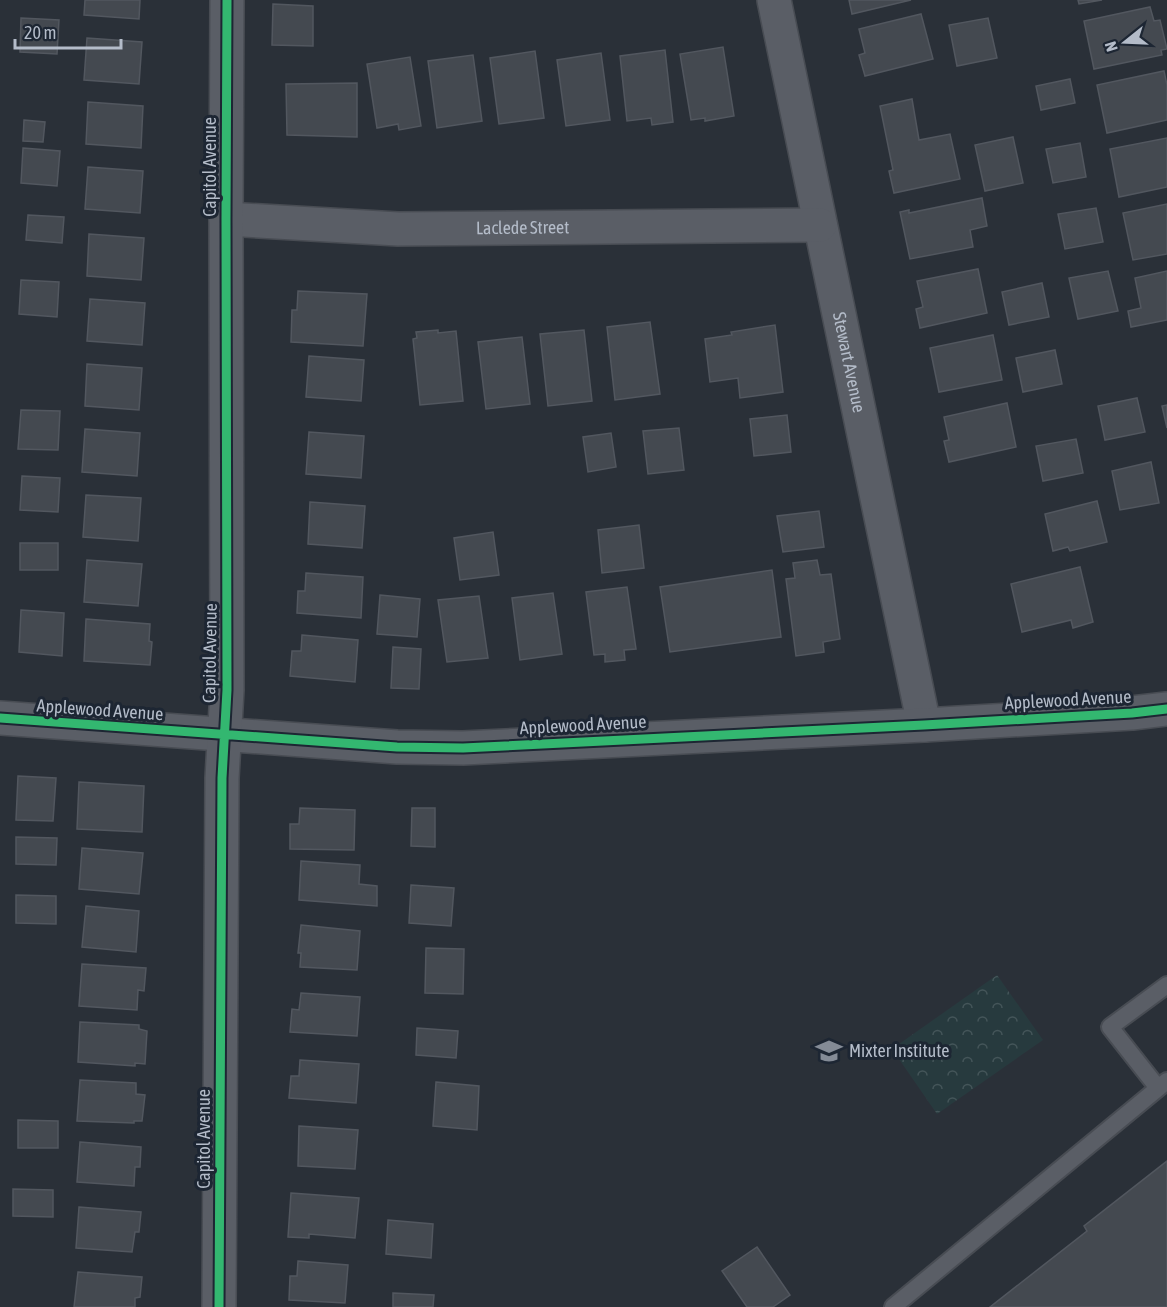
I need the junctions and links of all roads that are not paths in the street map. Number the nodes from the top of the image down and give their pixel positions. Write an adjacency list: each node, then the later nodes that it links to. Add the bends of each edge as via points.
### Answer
1 (228, 0): 3 (street, Capitol Avenue)
2 (774, 0): 4 (street, Stewart Avenue)
3 (226, 219): 4 (street, Laclede Street, via 398,228); 8 (street, Capitol Avenue)
4 (820, 225): 7 (street, Stewart Avenue)
5 (1167, 709): 7 (street, Applewood Avenue)
6 (0, 718): 8 (street, Applewood Avenue)
7 (924, 725): 8 (street, Applewood Avenue, via 463,748)
8 (225, 735): 11 (street, Capitol Avenue)
9 (1167, 985): 10 (lane, via 1110,1027)
10 (1163, 1085): 12 (lane)
11 (219, 1307)
12 (893, 1307)

